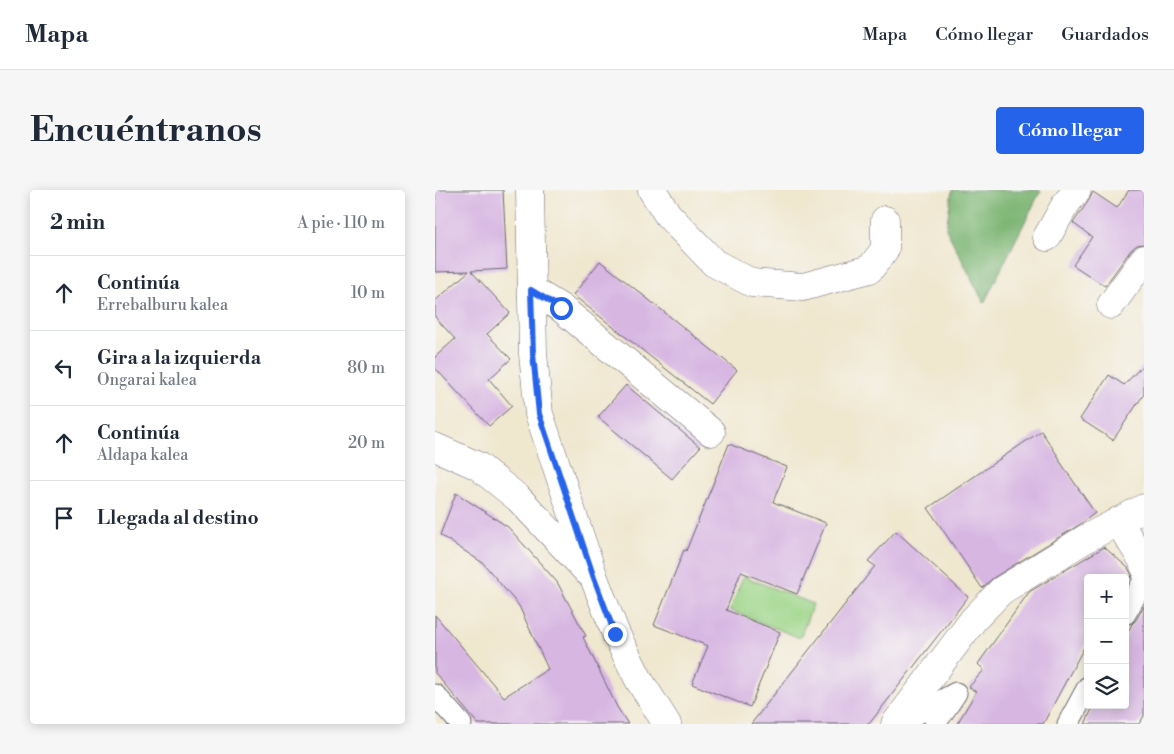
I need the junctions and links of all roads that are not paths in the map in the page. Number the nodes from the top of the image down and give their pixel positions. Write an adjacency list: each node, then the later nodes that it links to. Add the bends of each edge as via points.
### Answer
1 (530, 190): 7 (street)
2 (652, 190): 4 (street, via 668,215 714,263 752,283 803,287 870,269 885,249)
3 (1077, 190): 5 (street)
4 (885, 220)
5 (1047, 237)
6 (1144, 259): 8 (street)
7 (531, 290): 9 (street, via 561,308); 15 (street, via 539,414)
8 (1111, 305)
9 (711, 432)
10 (435, 447): 15 (street, via 478,466 512,493)
11 (1144, 508): 12 (street)
12 (1118, 522): 13 (street); 21 (street, via 1001,592 974,619)
13 (1144, 566)
14 (1144, 577): 16 (street)
15 (594, 578): 20 (street, via 615,634)
16 (1129, 607)
17 (1084, 694): 23 (street)
18 (435, 695): 19 (street)
19 (461, 724)
20 (667, 724)
21 (896, 724): 22 (street, via 956,693)
22 (935, 724)
23 (1068, 724)

